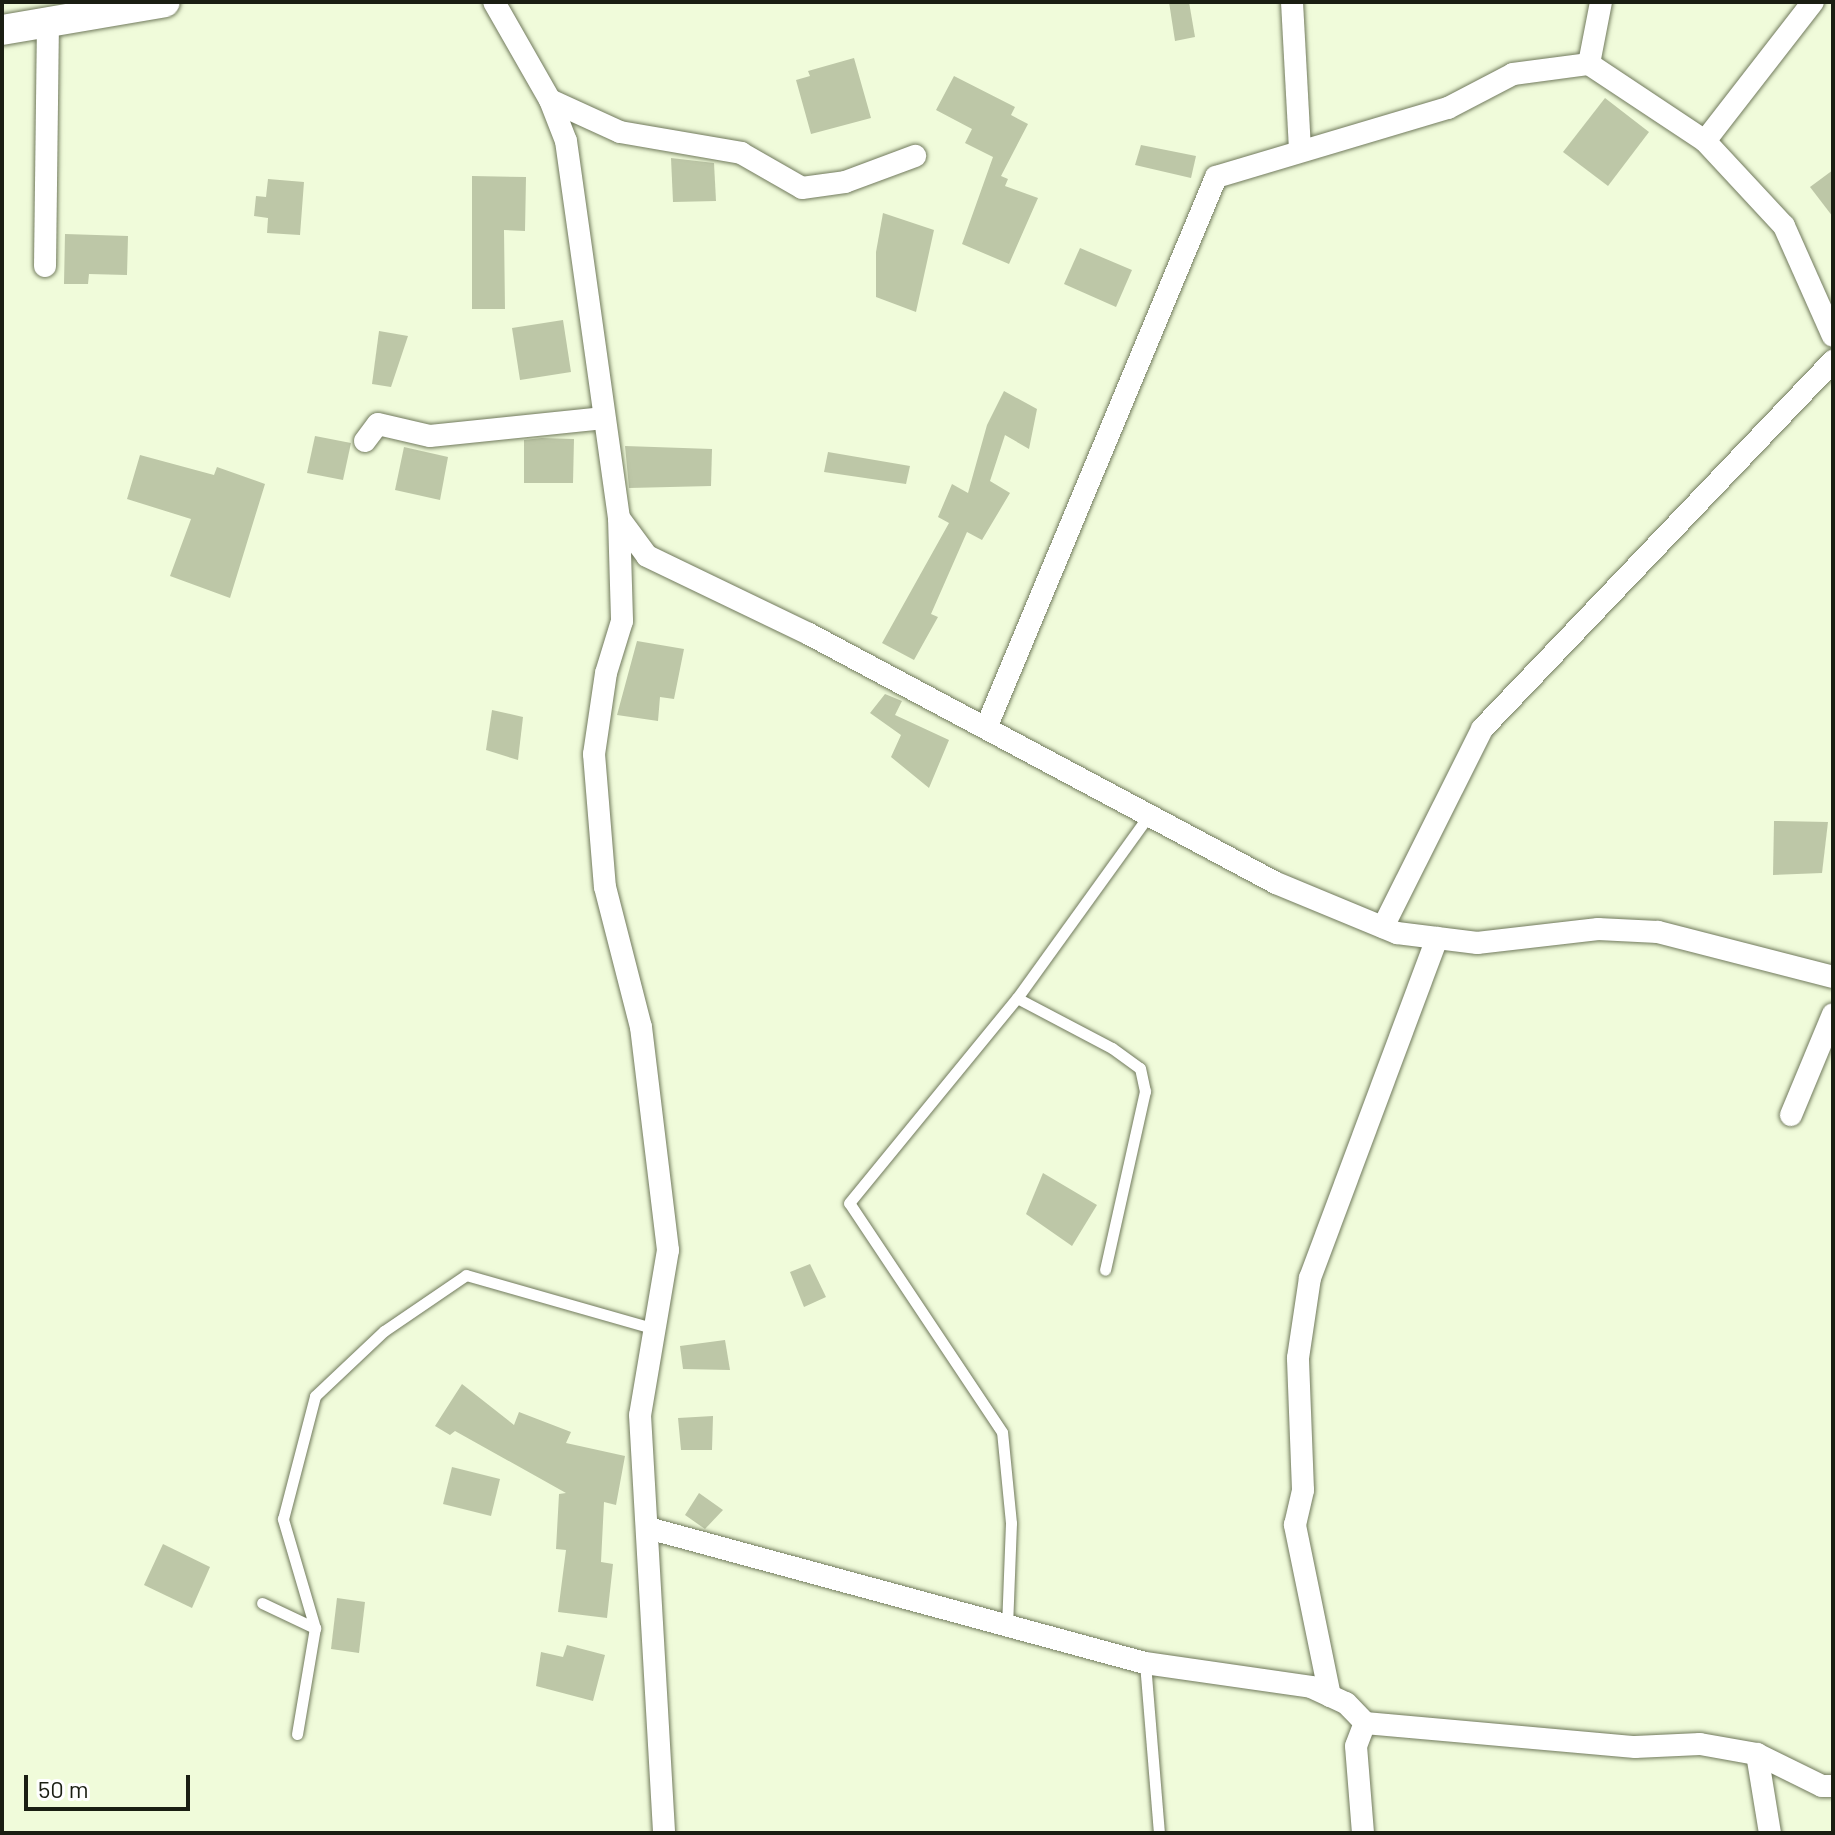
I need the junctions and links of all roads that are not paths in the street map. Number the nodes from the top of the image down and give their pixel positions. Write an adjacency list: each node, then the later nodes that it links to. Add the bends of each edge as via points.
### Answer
1 (165, 2): 6 (street)
2 (494, 2): 9 (street)
3 (1292, 2): 11 (street)
4 (1601, 2): 8 (street)
5 (1813, 2): 10 (street)
6 (48, 22): 7 (street); 13 (street)
7 (2, 30)
8 (1589, 64): 10 (street); 11 (street, via 1513,74 1448,108)
9 (550, 100): 12 (street, via 620,132 741,153 802,188 845,182); 16 (street, via 566,141)
10 (1705, 141): 14 (street, via 1784,226)
11 (1300, 150): 19 (street, via 1216,177)
12 (915, 156)
13 (45, 266)
14 (1833, 336)
15 (1833, 361): 21 (street, via 1482,729)
16 (604, 418): 17 (street, via 430,436 415,421 378,424); 18 (street)
17 (365, 441)
18 (619, 518): 19 (street, via 647,556); 28 (street, via 622,621 606,673 594,754 605,887 641,1027 668,1250)
19 (986, 728): 20 (street)
20 (1149, 815): 21 (street, via 1276,883); 24 (lane)
21 (1383, 927): 22 (street)
22 (1437, 938): 23 (street, via 1477,943 1598,929 1658,932); 34 (street, via 1310,1278 1300,1345 1303,1490 1295,1525)
23 (1833, 977)
24 (1017, 998): 27 (lane, via 1140,1068 1145,1091); 31 (lane, via 849,1203 1002,1432 1011,1523)
25 (1833, 1014): 26 (street)
26 (1791, 1115)
27 (1105, 1270)
28 (655, 1329): 29 (street, via 640,1415); 32 (lane, via 466,1275 384,1331 315,1396 283,1519)
29 (648, 1528): 31 (street); 39 (street)
30 (262, 1603): 32 (lane)
31 (1007, 1627): 33 (street)
32 (315, 1628): 36 (lane)
33 (1145, 1663): 34 (street, via 1311,1687); 40 (lane)
34 (1330, 1696): 35 (street)
35 (1365, 1723): 37 (street, via 1635,1747 1700,1744); 41 (street, via 1356,1746)
36 (297, 1734)
37 (1757, 1754): 38 (street, via 1822,1786); 42 (street)
38 (1833, 1786)
39 (664, 1833)
40 (1159, 1833)
41 (1363, 1833)
42 (1770, 1833)

